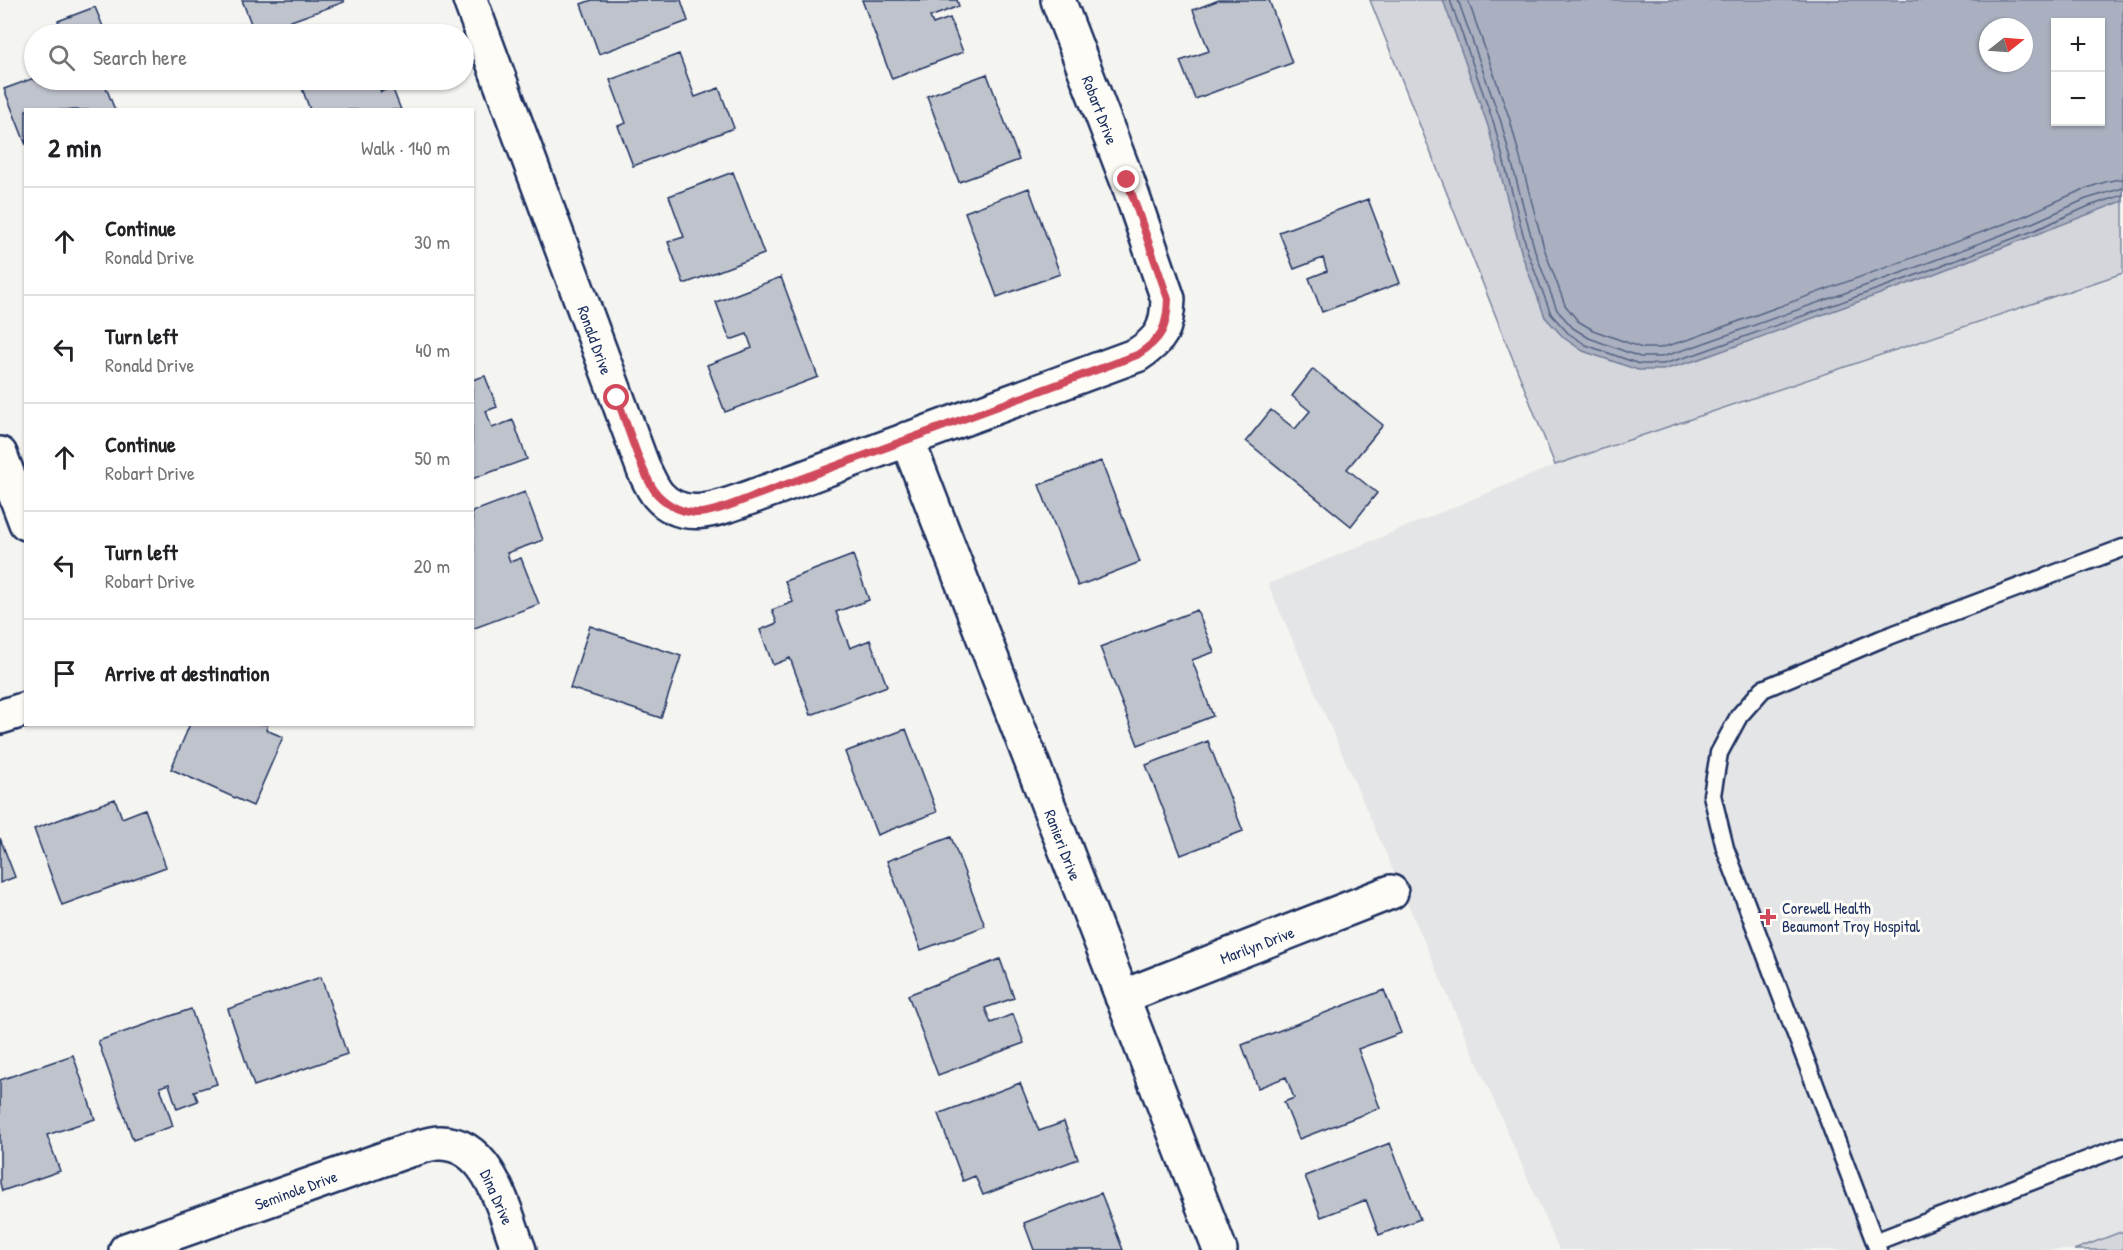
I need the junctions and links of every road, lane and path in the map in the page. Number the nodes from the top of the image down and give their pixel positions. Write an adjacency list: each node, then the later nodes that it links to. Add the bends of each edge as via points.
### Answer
1 (470, 0): 3 (street, Ronald Drive, via 624,418 657,494 673,508 696,513 712,510)
2 (1058, 0): 3 (street, Robart Drive, via 1168,299 1167,318 1161,334 1137,355)
3 (907, 439): 10 (street, Ranieri Drive)
4 (0, 454): 5 (street)
5 (24, 518)
6 (2123, 548): 13 (lane, via 1881,639 1764,689 1738,716 1719,753 1712,795 1725,848)
7 (24, 709): 8 (street)
8 (0, 717)
9 (1391, 892): 10 (street, Marilyn Drive)
10 (1122, 997): 16 (street, Ranieri Drive)
11 (2123, 1146): 13 (lane)
12 (467, 1149): 14 (street, Seminole Drive, via 440,1142 409,1150); 15 (street, Dina Drive, via 491,1178)
13 (1876, 1246)
14 (126, 1250)
15 (519, 1250)
16 (1220, 1250)

